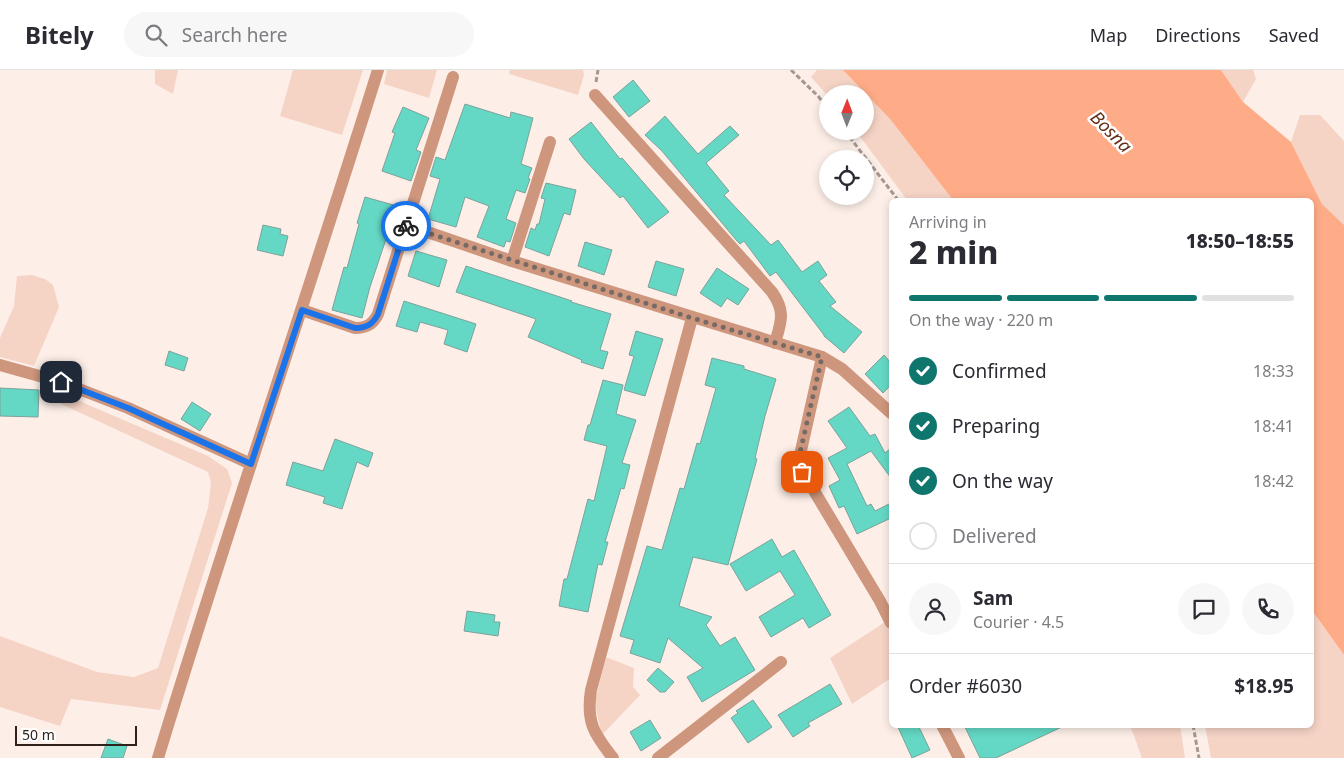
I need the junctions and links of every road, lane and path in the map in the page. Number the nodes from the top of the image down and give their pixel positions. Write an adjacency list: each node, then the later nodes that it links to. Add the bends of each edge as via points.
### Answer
1 (378, 70): 11 (street)
2 (791, 70): 5 (path)
3 (453, 77): 9 (street)
4 (595, 95): 13 (street, via 772,292 782,313)
5 (819, 97)
6 (852, 140): 8 (path)
7 (550, 142): 10 (street)
8 (896, 198)
9 (407, 225): 10 (street); 11 (street, via 378,314 370,325 355,328)
10 (512, 261): 12 (street)
11 (302, 310): 17 (street)
12 (692, 318): 13 (street); 23 (street, via 591,690 590,724)
13 (775, 343): 14 (street)
14 (822, 357): 16 (street, via 842,369); 18 (street, via 798,464)
15 (0, 365): 17 (street, via 61,382 128,408)
16 (889, 411)
17 (251, 464): 22 (street)
18 (889, 619)
19 (781, 662): 24 (street)
20 (944, 728): 25 (street)
21 (1194, 728): 26 (path)
22 (158, 758)
23 (613, 758)
24 (658, 758)
25 (959, 758)
26 (1199, 758)

